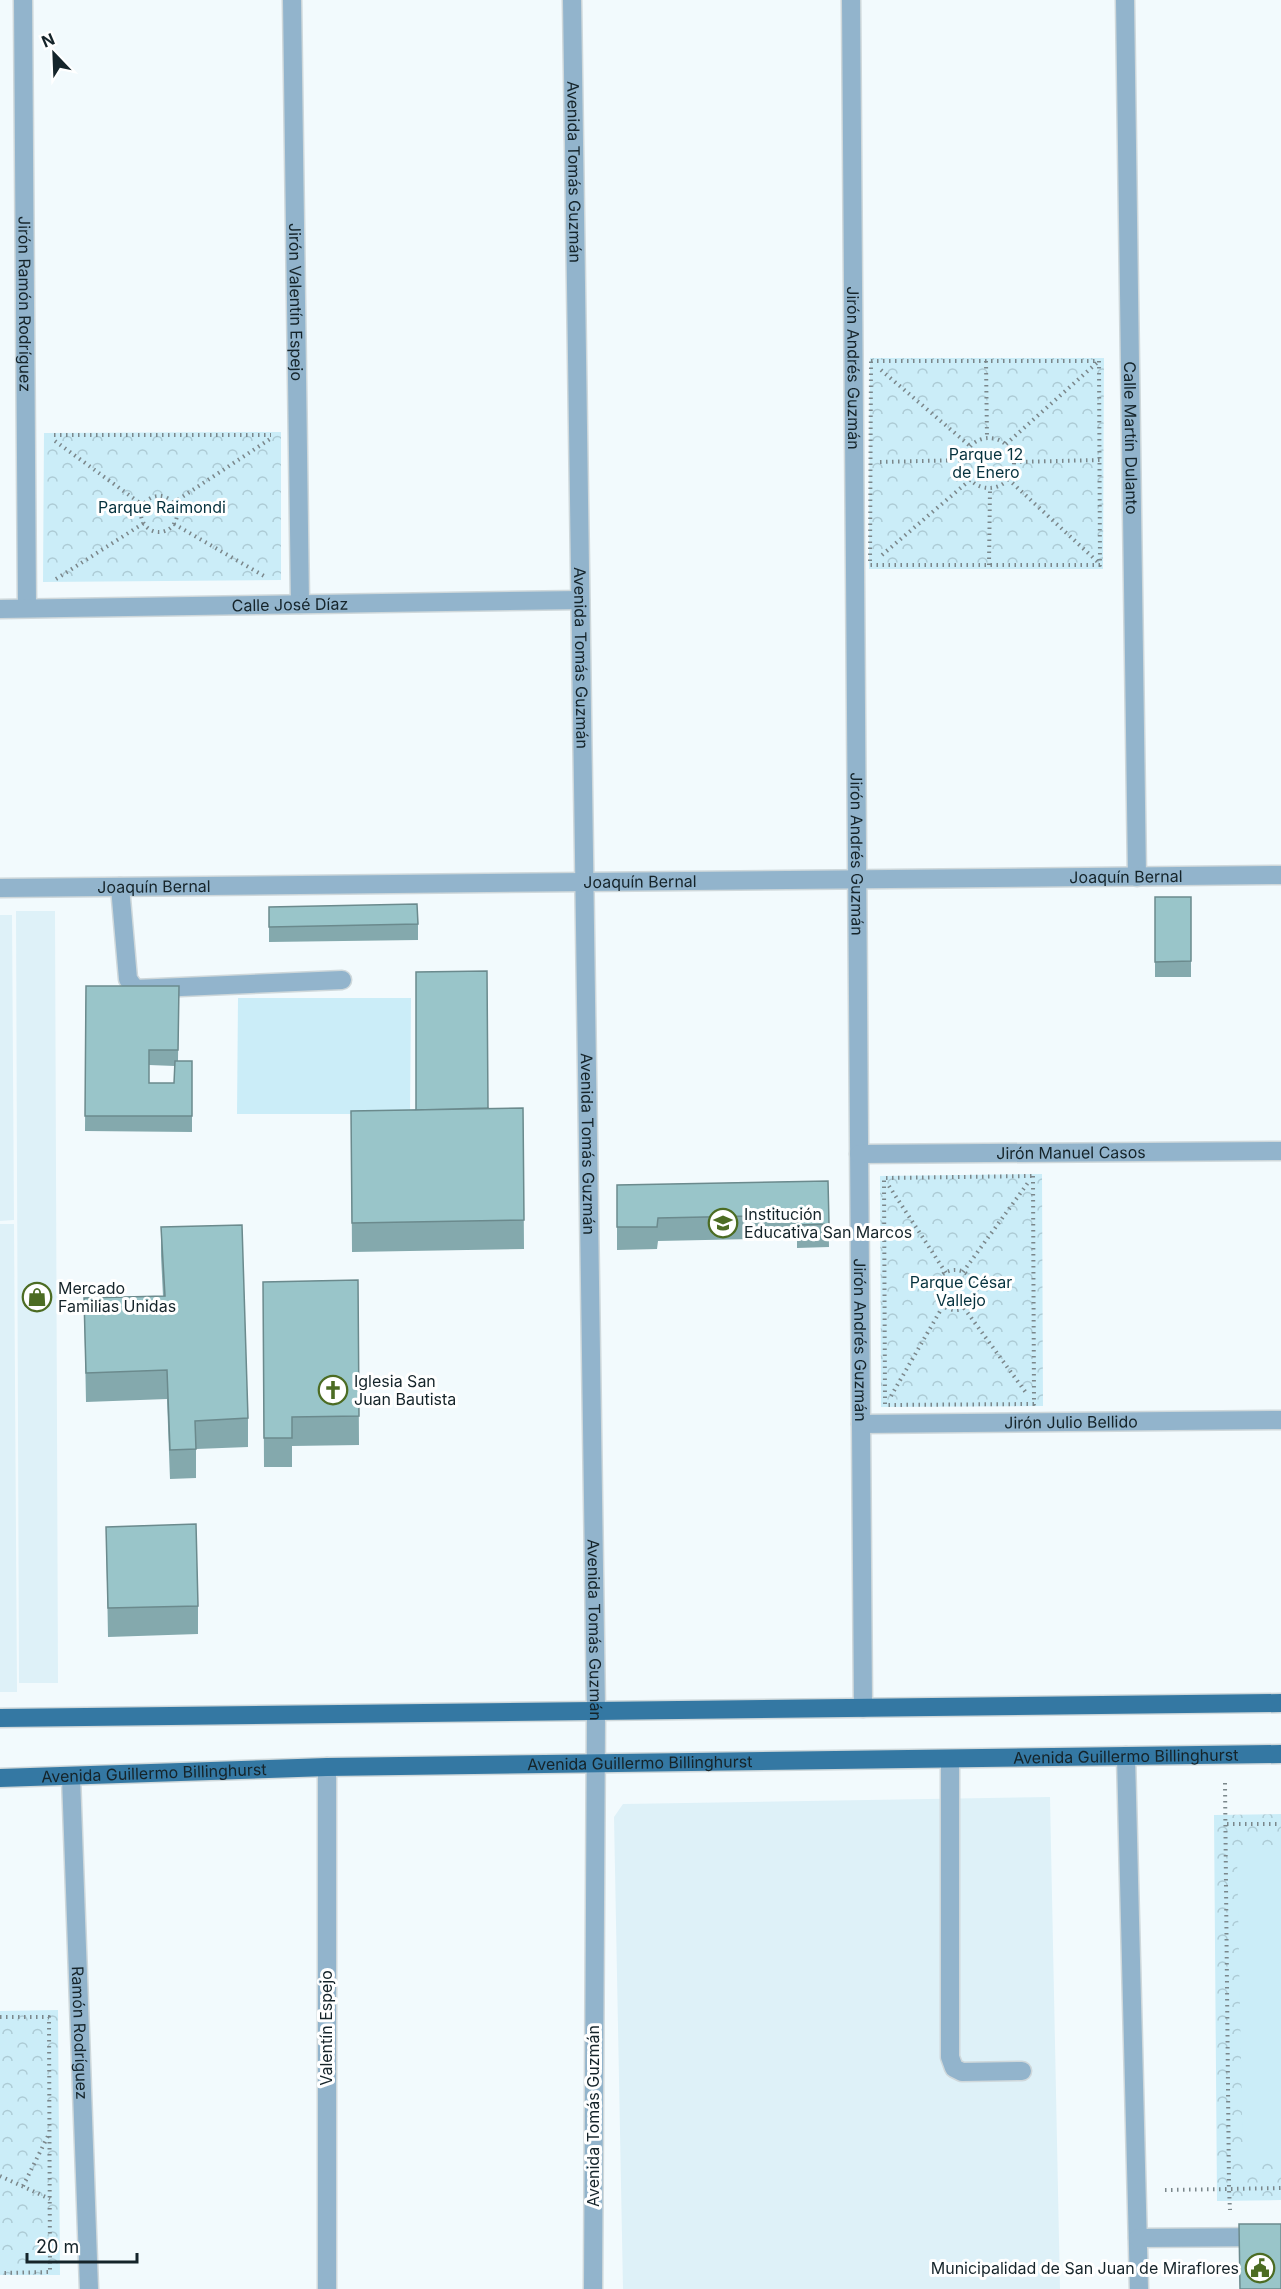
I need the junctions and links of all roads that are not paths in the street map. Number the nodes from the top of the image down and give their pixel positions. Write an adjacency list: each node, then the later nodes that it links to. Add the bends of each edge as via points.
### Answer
1 (23, 0): 8 (street, Jirón Ramón Rodríguez)
2 (292, 0): 7 (street, Jirón Valentín Espejo)
3 (572, 0): 6 (street, Avenida Tomás Guzmán)
4 (851, 0): 12 (street, Jirón Andrés Guzmán, via 862,361)
5 (1125, 0): 11 (street, Calle Martín Dulanto)
6 (580, 600): 7 (street, Calle José Díaz); 13 (street, Avenida Tomás Guzmán)
7 (300, 604): 8 (street, Calle José Díaz)
8 (27, 608): 9 (street, Calle José Díaz)
9 (0, 609)
10 (1281, 875): 11 (street, Joaquín Bernal)
11 (1137, 877): 12 (street, Joaquín Bernal)
12 (858, 879): 13 (street, Joaquín Bernal); 18 (street, Jirón Andrés Guzmán)
13 (582, 882): 14 (street, Joaquín Bernal); 23 (street, Avenida Tomás Guzmán)
14 (120, 887): 15 (street, Joaquín Bernal); 16 (street, via 128,980 135,989)
15 (0, 888)
16 (342, 981)
17 (1281, 1151): 18 (street, Jirón Manuel Casos)
18 (859, 1154): 20 (street, Jirón Andrés Guzmán)
19 (1281, 1420): 20 (street, Jirón Julio Bellido, via 1035,1413)
20 (861, 1424): 22 (street, Jirón Andrés Guzmán)
21 (1281, 1703): 22 (main road)
22 (863, 1708): 23 (main road)
23 (596, 1711): 24 (main road); 28 (street, Avenida Tomás Guzmán)
24 (0, 1718)
25 (1281, 1754): 26 (main road, Avenida Guillermo Billinghurst)
26 (1126, 1756): 27 (main road, Avenida Guillermo Billinghurst); 34 (street)
27 (950, 1759): 28 (main road, Avenida Guillermo Billinghurst); 32 (street, via 950,2057 954,2068 962,2072)
28 (594, 1764): 29 (main road, Avenida Guillermo Billinghurst); 37 (street, Avenida Tomás Guzmán)
29 (327, 1767): 30 (main road, Avenida Guillermo Billinghurst); 36 (street, Valentín Espejo)
30 (71, 1777): 31 (main road, Avenida Guillermo Billinghurst); 35 (street, Ramón Rodríguez)
31 (0, 1778)
32 (1022, 2071)
33 (1281, 2236): 34 (street)
34 (1138, 2238): 38 (street)
35 (89, 2289)
36 (327, 2289)
37 (593, 2289)
38 (1139, 2289)

